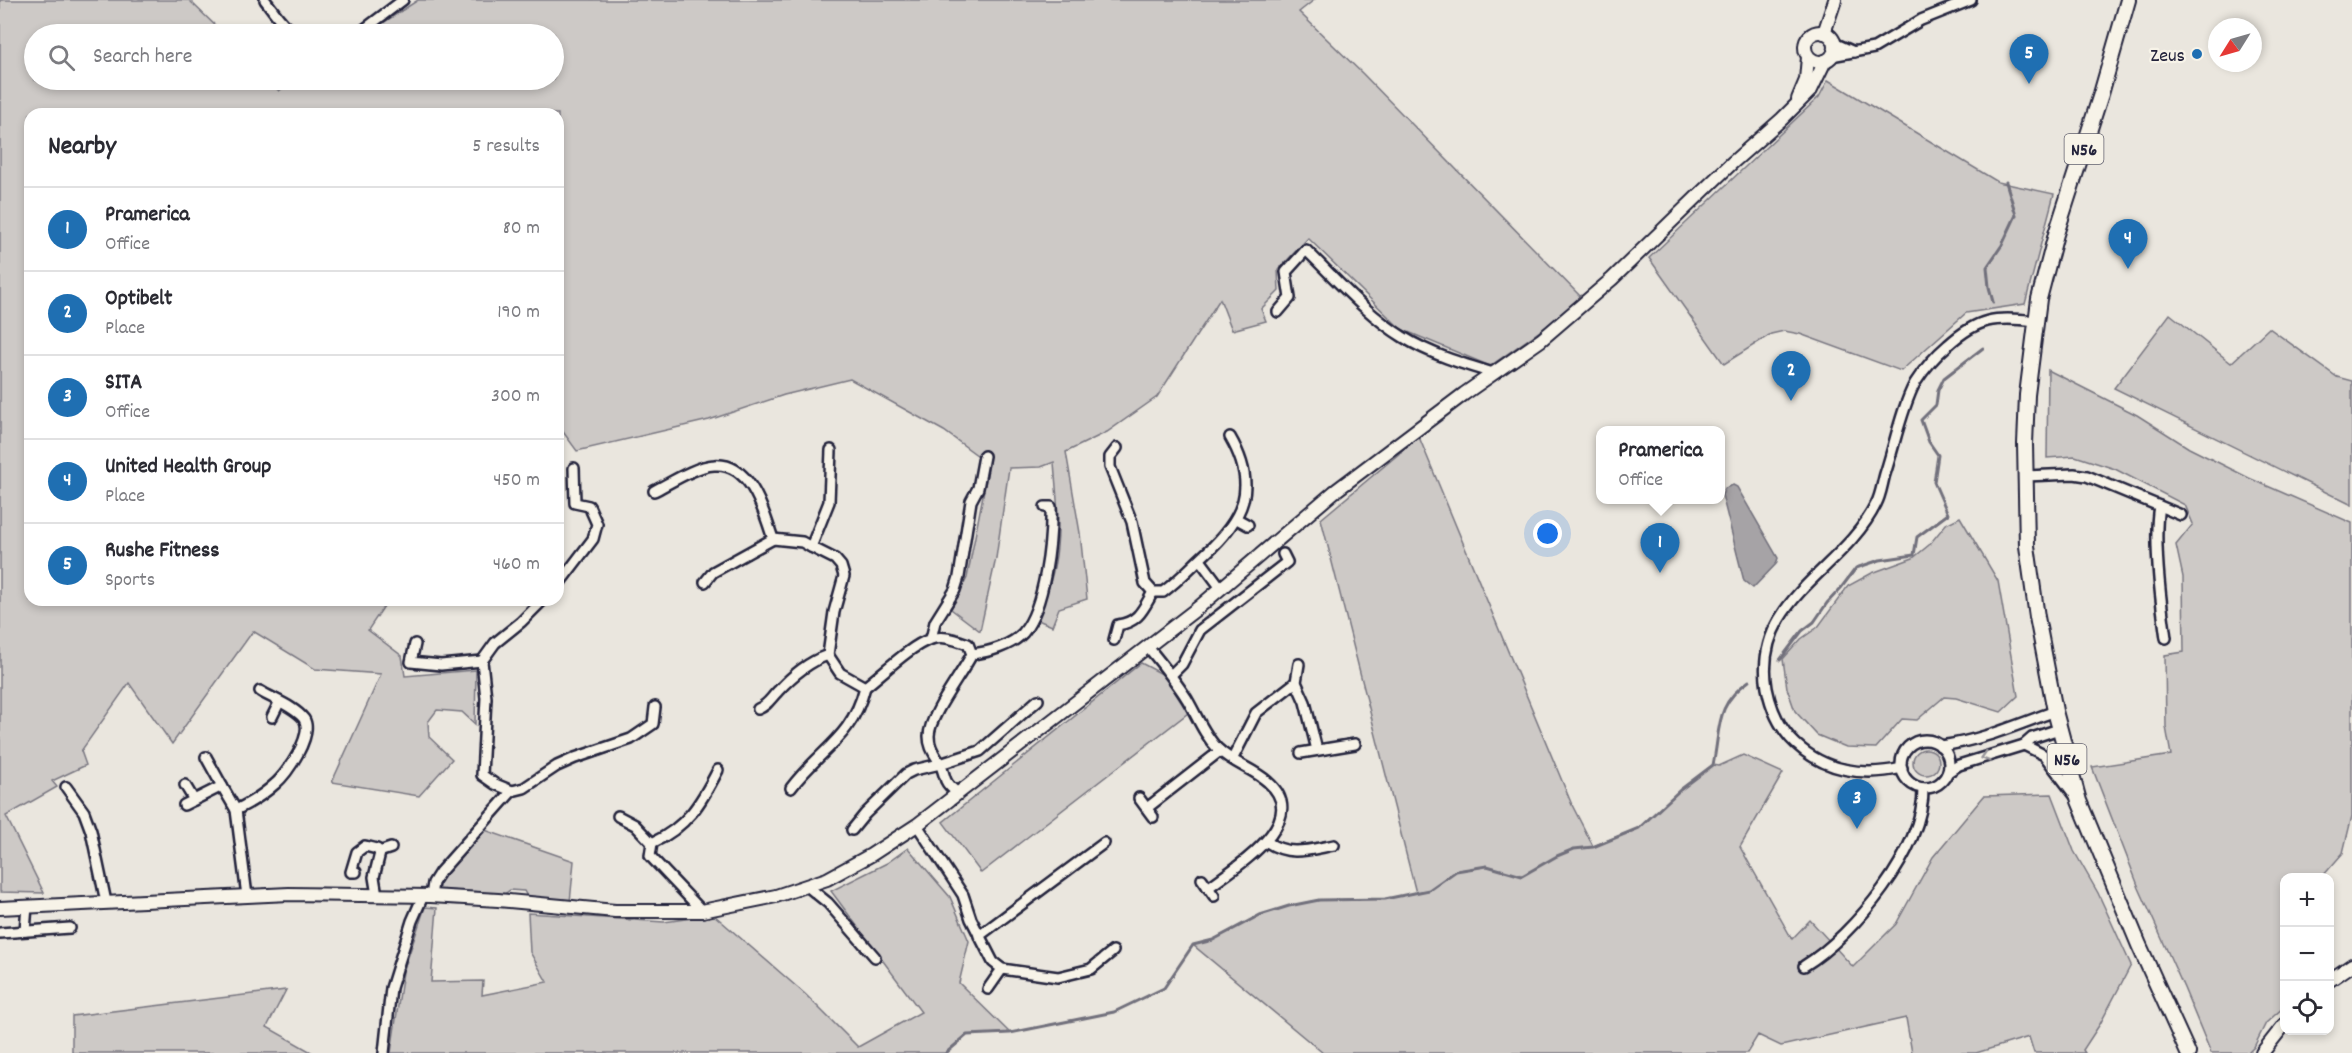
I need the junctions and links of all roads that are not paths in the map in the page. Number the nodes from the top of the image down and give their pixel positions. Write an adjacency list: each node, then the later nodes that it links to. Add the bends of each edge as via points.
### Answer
1 (265, 0): 6 (street)
2 (403, 0): 7 (street)
3 (1835, 0): 8 (street)
4 (1971, 0): 10 (street, via 1921,20 1874,48)
5 (2128, 0): 15 (main road, N56, via 2056,234)
6 (285, 24)
7 (371, 24)
8 (1824, 33): 9 (street); 11 (street, via 1807,38 1804,48)
9 (1834, 43): 10 (street); 12 (street)
10 (1854, 52): 12 (street)
11 (1808, 57): 12 (street, via 1816,62); 13 (street, via 1806,80)
12 (1828, 59): 13 (street, via 1810,90)
13 (1795, 105): 16 (street, via 1612,279 1541,340)
14 (1278, 312): 16 (street, via 1290,298 1286,272 1306,249 1372,314 1403,338 1450,360)
15 (2035, 321): 22 (main road, N56); 67 (street, via 1988,319 1961,333 1929,364 1915,384 1876,503 1863,525 1774,625 1765,675 1772,707 1786,731 1805,752 1833,768 1868,772)
16 (1493, 373): 35 (street, via 1334,492)
17 (1230, 437): 27 (street, via 1244,465)
18 (1117, 448): 36 (street, via 1110,457 1110,467 1132,522 1145,583)
19 (831, 450): 30 (street, via 829,502)
20 (984, 456): 39 (street, via 978,488 971,501 959,577 935,622)
21 (574, 468): 33 (street, via 575,502 589,506 597,524 593,539)
22 (2024, 476): 24 (street, via 2086,476); 55 (main road, N56, via 2030,570)
23 (654, 491): 29 (street, via 697,470 725,465 741,472 751,486)
24 (2159, 506): 26 (street); 38 (street)
25 (1045, 507): 43 (street, via 1051,507 1049,557 1040,596 1025,631 1008,644)
26 (2181, 514)
27 (1237, 519): 28 (street); 32 (street)
28 (1248, 525)
29 (773, 539): 30 (street, via 802,542); 34 (street, via 713,572)
30 (811, 547): 44 (street, via 835,559 844,576)
31 (1283, 554): 47 (street, via 1287,562 1200,630 1182,664)
32 (1200, 560): 35 (street); 36 (street, via 1163,592)
33 (564, 577)
34 (705, 582)
35 (1221, 588): 42 (street)
36 (1153, 592): 40 (street, via 1131,623 1118,625)
37 (537, 606): 45 (street, via 495,643)
38 (2166, 638)
39 (931, 639): 43 (street, via 949,638 968,644); 49 (street)
40 (1114, 640)
41 (416, 644): 45 (street, via 411,662 441,665)
42 (1148, 647): 47 (street); 76 (street)
43 (972, 654): 66 (street, via 932,722 931,748)
44 (828, 655): 49 (street, via 840,673); 54 (street, via 801,669 769,705)
45 (482, 661): 75 (street, via 486,698 482,775)
46 (1299, 664): 48 (street)
47 (1171, 675): 62 (street)
48 (1296, 682): 61 (street); 65 (street, via 1256,714)
49 (865, 687): 73 (street, via 844,734 810,764)
50 (260, 692): 52 (street)
51 (1038, 700): 66 (street, via 980,751)
52 (279, 703): 56 (street); 80 (street, via 303,717 305,739 278,782)
53 (655, 707): 75 (street, via 652,724 632,739 566,762 524,788)
54 (758, 710)
55 (2055, 711): 57 (main road, N56); 60 (street, via 1993,734)
56 (272, 717)
57 (2059, 729): 59 (street, via 2032,738); 78 (main road, N56)
58 (1355, 744): 61 (street)
59 (2024, 745): 69 (street, one-way to 69); 78 (street, via 2044,755)
60 (1940, 746): 67 (street, via 1926,741 1911,745 1903,757); 69 (street, via 1948,757)
61 (1317, 750): 63 (street)
62 (1220, 751): 65 (street); 79 (street)
63 (1301, 753)
64 (206, 757): 71 (street)
65 (1233, 758): 85 (street, via 1270,783 1279,795 1282,811)
66 (940, 764): 76 (street, via 946,784); 84 (street, via 906,774)
67 (1902, 768): 74 (street, via 1909,781)
68 (718, 770): 86 (street, via 690,817)
69 (1948, 772): 74 (street, via 1938,784)
70 (185, 785): 71 (street, via 189,803)
71 (222, 786): 80 (street)
72 (66, 787): 97 (street, via 84,812 91,831)
73 (791, 788)
74 (1923, 788): 110 (street, via 1915,833 1891,875 1847,932)
75 (512, 791): 96 (street, via 445,865)
76 (958, 793): 83 (street)
77 (1139, 798): 79 (street)
78 (2079, 801): 116 (main road, N56)
79 (1147, 808): 82 (street)
80 (236, 810): 95 (street)
81 (618, 816): 86 (street, via 635,825)
82 (1153, 817)
83 (917, 825): 93 (street, via 847,869); 105 (street, via 963,895)
84 (852, 830)
85 (1267, 842): 88 (street, via 1288,852); 92 (street, via 1211,892)
86 (652, 843): 100 (street, via 650,856)
87 (1104, 843): 105 (street)
88 (1334, 845)
89 (391, 848): 90 (street)
90 (379, 852): 91 (street, via 372,846 360,848 351,872); 94 (street)
91 (356, 872)
92 (1202, 879)
93 (807, 886): 100 (street, via 757,901); 104 (street)
94 (377, 895): 95 (street); 96 (street)
95 (248, 896): 97 (street)
96 (427, 896): 100 (street, via 615,912); 115 (street, via 412,921 391,988)
97 (106, 902): 98 (street)
98 (27, 906): 99 (street); 102 (street)
99 (0, 908)
100 (702, 911)
101 (70, 928): 102 (street)
102 (25, 931): 103 (street)
103 (0, 933)
104 (854, 933): 106 (street); 108 (street)
105 (979, 936): 111 (street, via 993,962)
106 (843, 939)
107 (1113, 951): 111 (street, via 1091,969 1058,978)
108 (875, 957)
109 (2352, 965): 112 (street)
110 (1803, 966)
111 (1002, 969): 113 (street)
112 (2334, 977)
113 (988, 988)
114 (2280, 1030): 117 (street)
115 (384, 1053)
116 (2188, 1053)
117 (2262, 1053)

